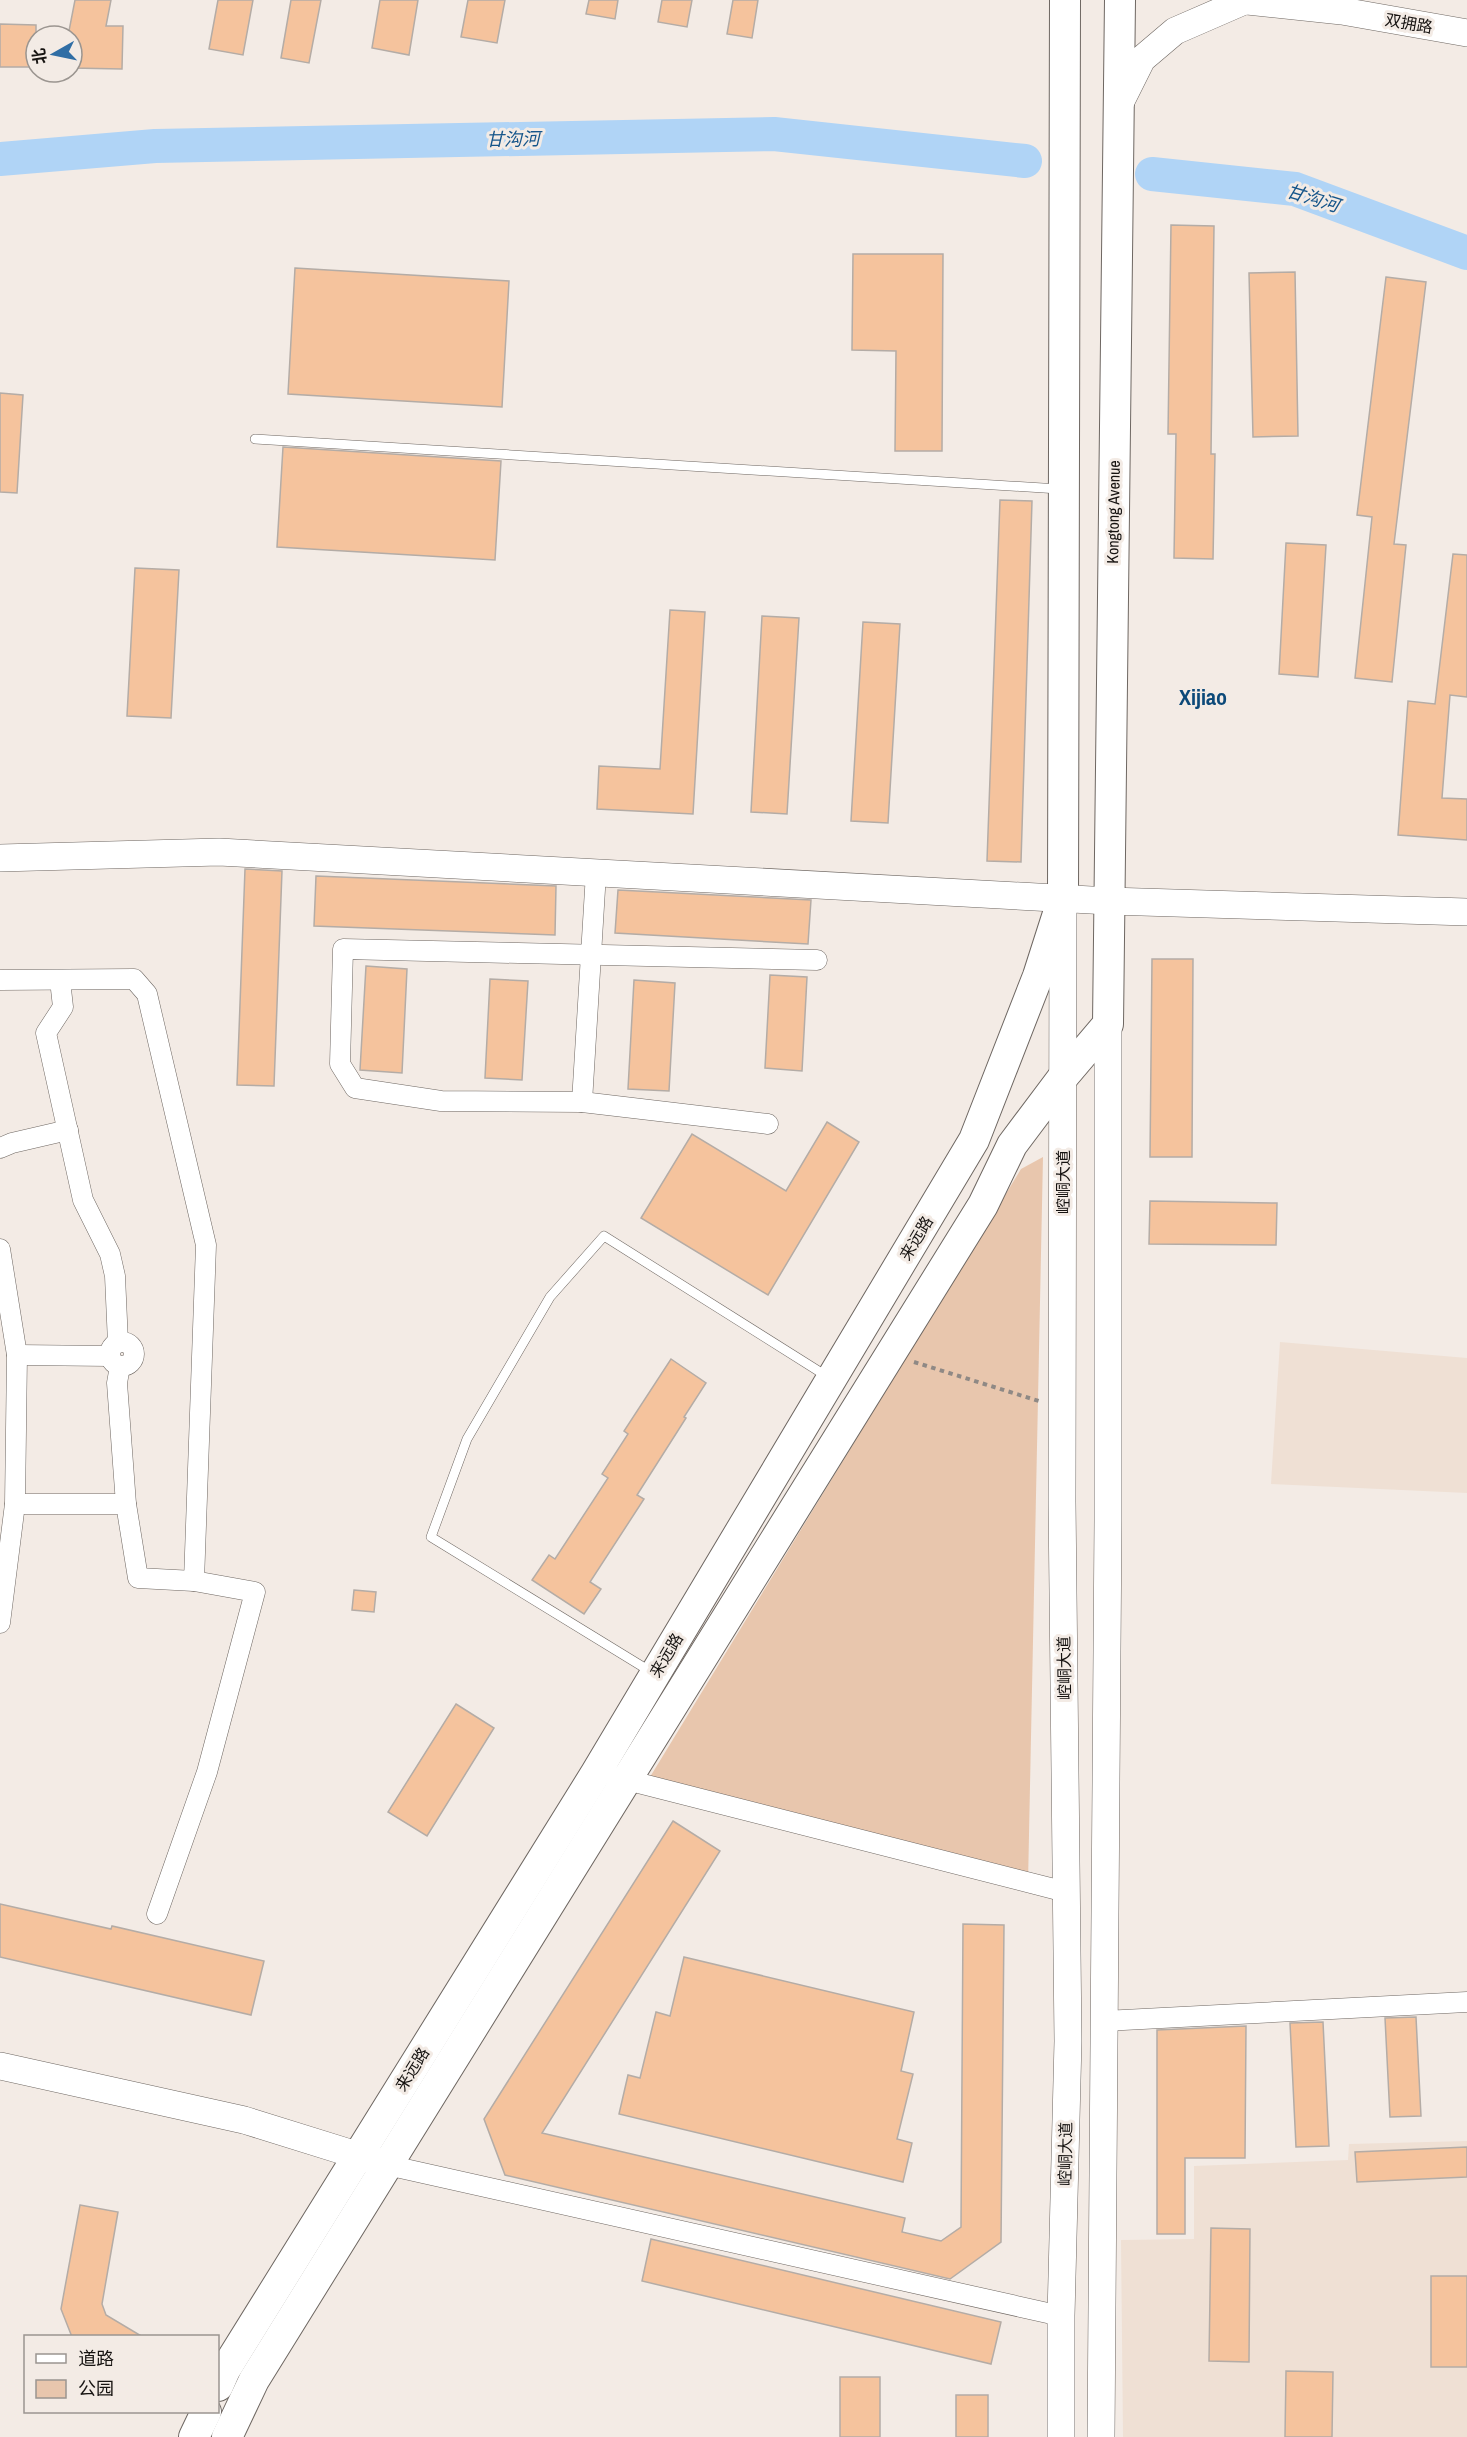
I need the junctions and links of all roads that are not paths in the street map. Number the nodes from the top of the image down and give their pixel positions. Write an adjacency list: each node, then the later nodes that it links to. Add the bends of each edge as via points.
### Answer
1 (1065, 0): 10 (main road)
2 (1120, 0): 8 (main road, Kongtong Avenue)
3 (1238, 0): 5 (main road, 双拥路)
4 (1375, 0): 6 (main road, 双拥路)
5 (1244, 1): 7 (main road, 双拥路, via 1342,11); 8 (main road, 双拥路, via 1175,31 1143,59)
6 (1467, 16)
7 (1467, 33)
8 (1118, 108): 14 (main road, Kongtong Avenue)
9 (255, 439): 10 (lane)
10 (1065, 489): 13 (main road)
11 (0, 858): 12 (main road, via 219,852)
12 (596, 873): 13 (main road); 16 (street)
13 (1063, 898): 14 (main road); 21 (main road, 崆峒大道); 29 (main road, 来远路, via 1038,976 974,1140)
14 (1109, 901): 15 (main road); 20 (main road, Kongtong Avenue)
15 (1467, 912)
16 (590, 955): 17 (street); 22 (street); 22 (street, via 343,949 340,1064 355,1088 441,1101)
17 (817, 960)
18 (0, 980): 19 (street)
19 (60, 980): 24 (street, via 63,1008 46,1033); 32 (street, via 134,979 147,994 206,1245)
20 (1108, 1024): 21 (main road, 来远路); 40 (main road)
21 (1063, 1077): 36 (main road, 来远路, via 1012,1145 983,1205); 37 (main road, 崆峒大道)
22 (582, 1102): 23 (street)
23 (768, 1124)
24 (68, 1130): 25 (street); 28 (street, via 83,1200 111,1254)
25 (0, 1148)
26 (0, 1249): 27 (street)
27 (17, 1355): 28 (street); 30 (street)
28 (116, 1355): 31 (street)
29 (832, 1379): 34 (main road, 来远路); 34 (lane, via 604,1236 550,1297 467,1439 431,1537)
30 (15, 1504): 31 (street); 33 (street)
31 (126, 1504): 32 (street, via 138,1578)
32 (194, 1581): 38 (street, via 255,1592 207,1772)
33 (0, 1623)
34 (655, 1674): 35 (main road, 来远路)
35 (596, 1773): 36 (street); 42 (main road, 来远路)
36 (626, 1780): 37 (street); 43 (main road, 来远路)
37 (1066, 1892): 44 (main road, 崆峒大道, via 1068,2041)
38 (157, 1914)
39 (1467, 2002): 40 (street)
40 (1104, 2021): 50 (main road)
41 (0, 2066): 42 (main road, via 244,2120)
42 (359, 2154): 43 (main road); 45 (main road, 来远路)
43 (387, 2165): 44 (street); 48 (main road, 来远路, via 254,2380)
44 (1061, 2316): 49 (main road, 崆峒大道)
45 (219, 2384)
46 (206, 2413): 47 (main road)
47 (194, 2437)
48 (227, 2437)
49 (1061, 2437)
50 (1101, 2437)

